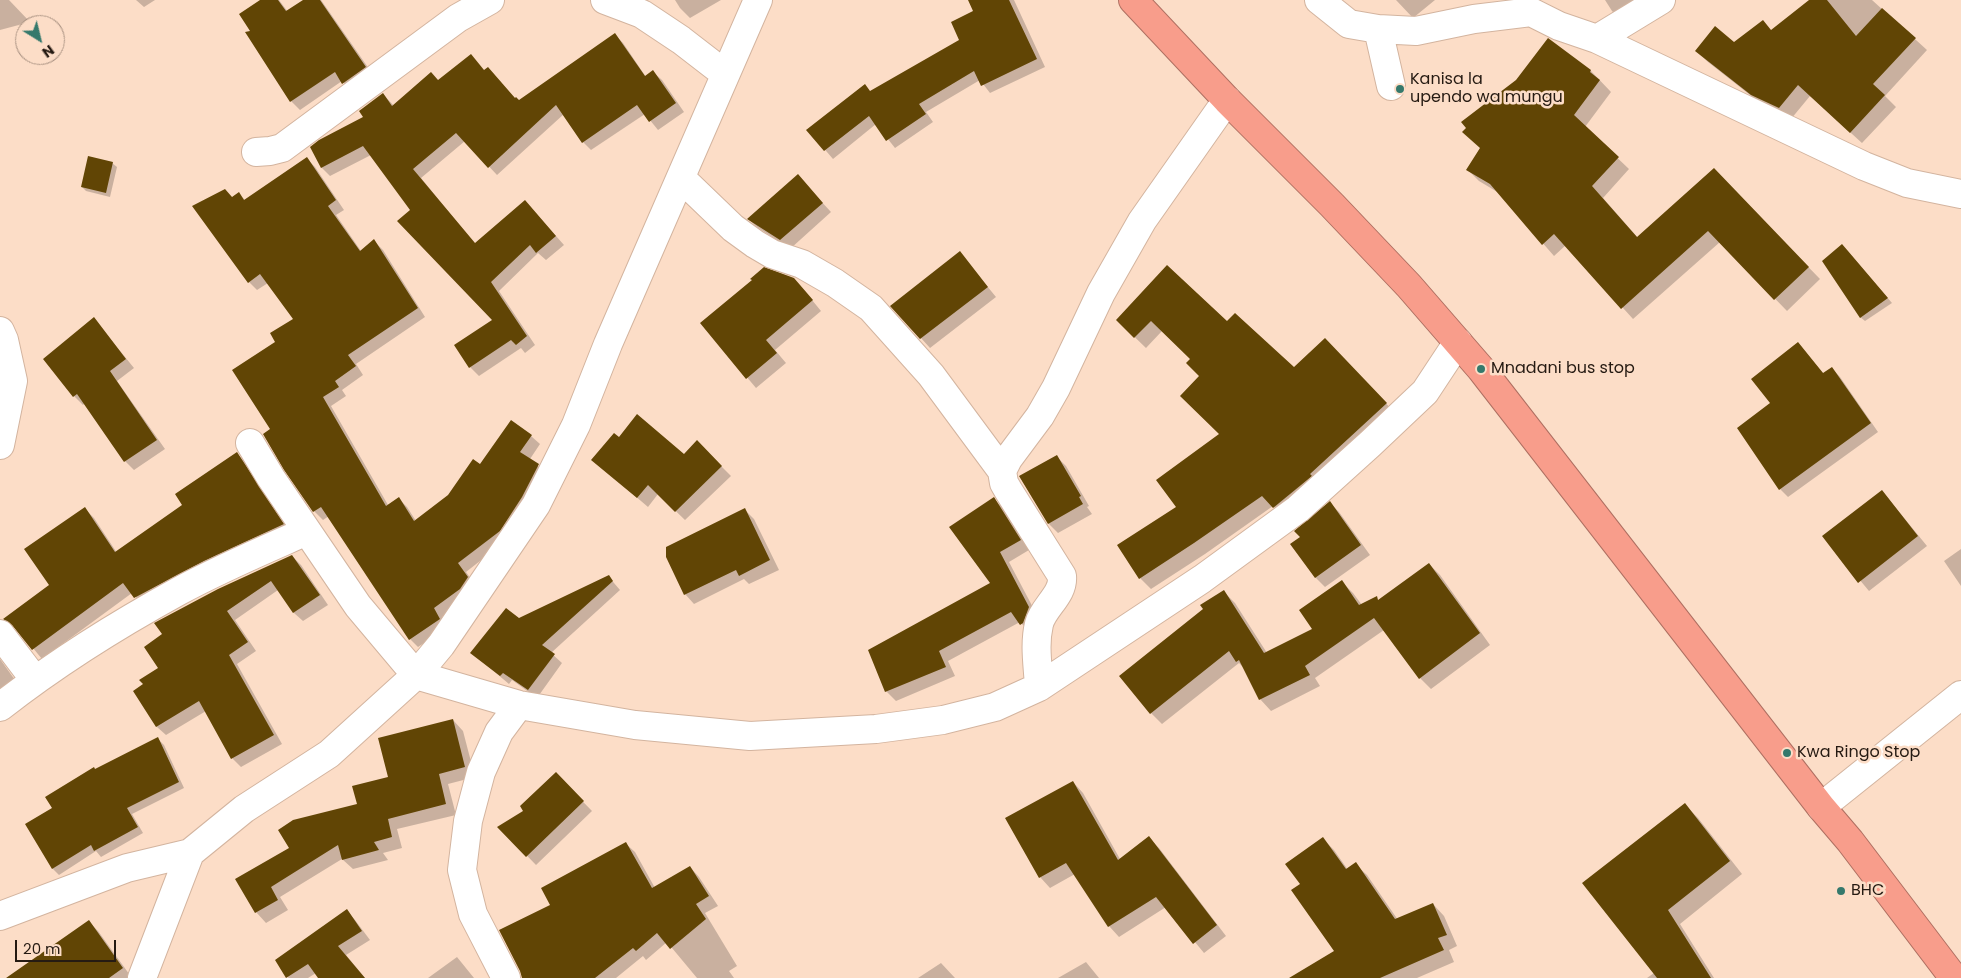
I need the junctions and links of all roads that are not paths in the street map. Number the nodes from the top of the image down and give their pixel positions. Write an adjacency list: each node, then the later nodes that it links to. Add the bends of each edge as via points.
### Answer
1 (490, 0): 12 (street, via 458,18 282,148)
2 (605, 0): 9 (street, via 642,14)
3 (758, 0): 9 (street)
4 (1133, 0): 11 (highway)
5 (1319, 0): 7 (street, via 1350,24)
6 (1661, 0): 8 (street)
7 (1378, 29): 8 (street, via 1416,30 1531,12); 10 (street)
8 (1597, 39): 14 (street, via 1864,166 1907,183)
9 (725, 74): 13 (street)
10 (1391, 86)
11 (1227, 100): 16 (highway, via 1402,279); 19 (street, via 1142,221 1102,293 1056,388)
12 (256, 152)
13 (682, 178): 19 (street, via 733,228 755,244 772,254 802,264 871,308 931,375); 22 (street, via 608,344 576,425 536,504 441,645)
14 (1961, 194)
15 (0, 331): 18 (street, via 14,381)
16 (1458, 342): 24 (street, via 1425,392 1298,509 1202,579); 28 (highway, via 1482,368)
17 (250, 444): 20 (street)
18 (0, 445)
19 (1002, 471): 24 (street, via 1004,483 1062,576 1060,589 1039,622 1036,645)
20 (307, 532): 22 (street, via 358,606); 23 (street, via 181,590)
21 (0, 634): 23 (street)
22 (416, 675): 26 (street); 29 (street, via 329,754 244,809)
23 (35, 680): 27 (street)
24 (1039, 687): 26 (street, via 995,707 944,720 876,729 750,736 635,725)
25 (1961, 695): 28 (street)
26 (519, 705): 32 (street, via 498,732 481,772 468,821 462,870 472,914)
27 (0, 707)
28 (1821, 807): 33 (highway)
29 (190, 853): 30 (street, via 127,868); 31 (street)
30 (0, 916)
31 (142, 978)
32 (506, 978)
33 (1954, 978)

